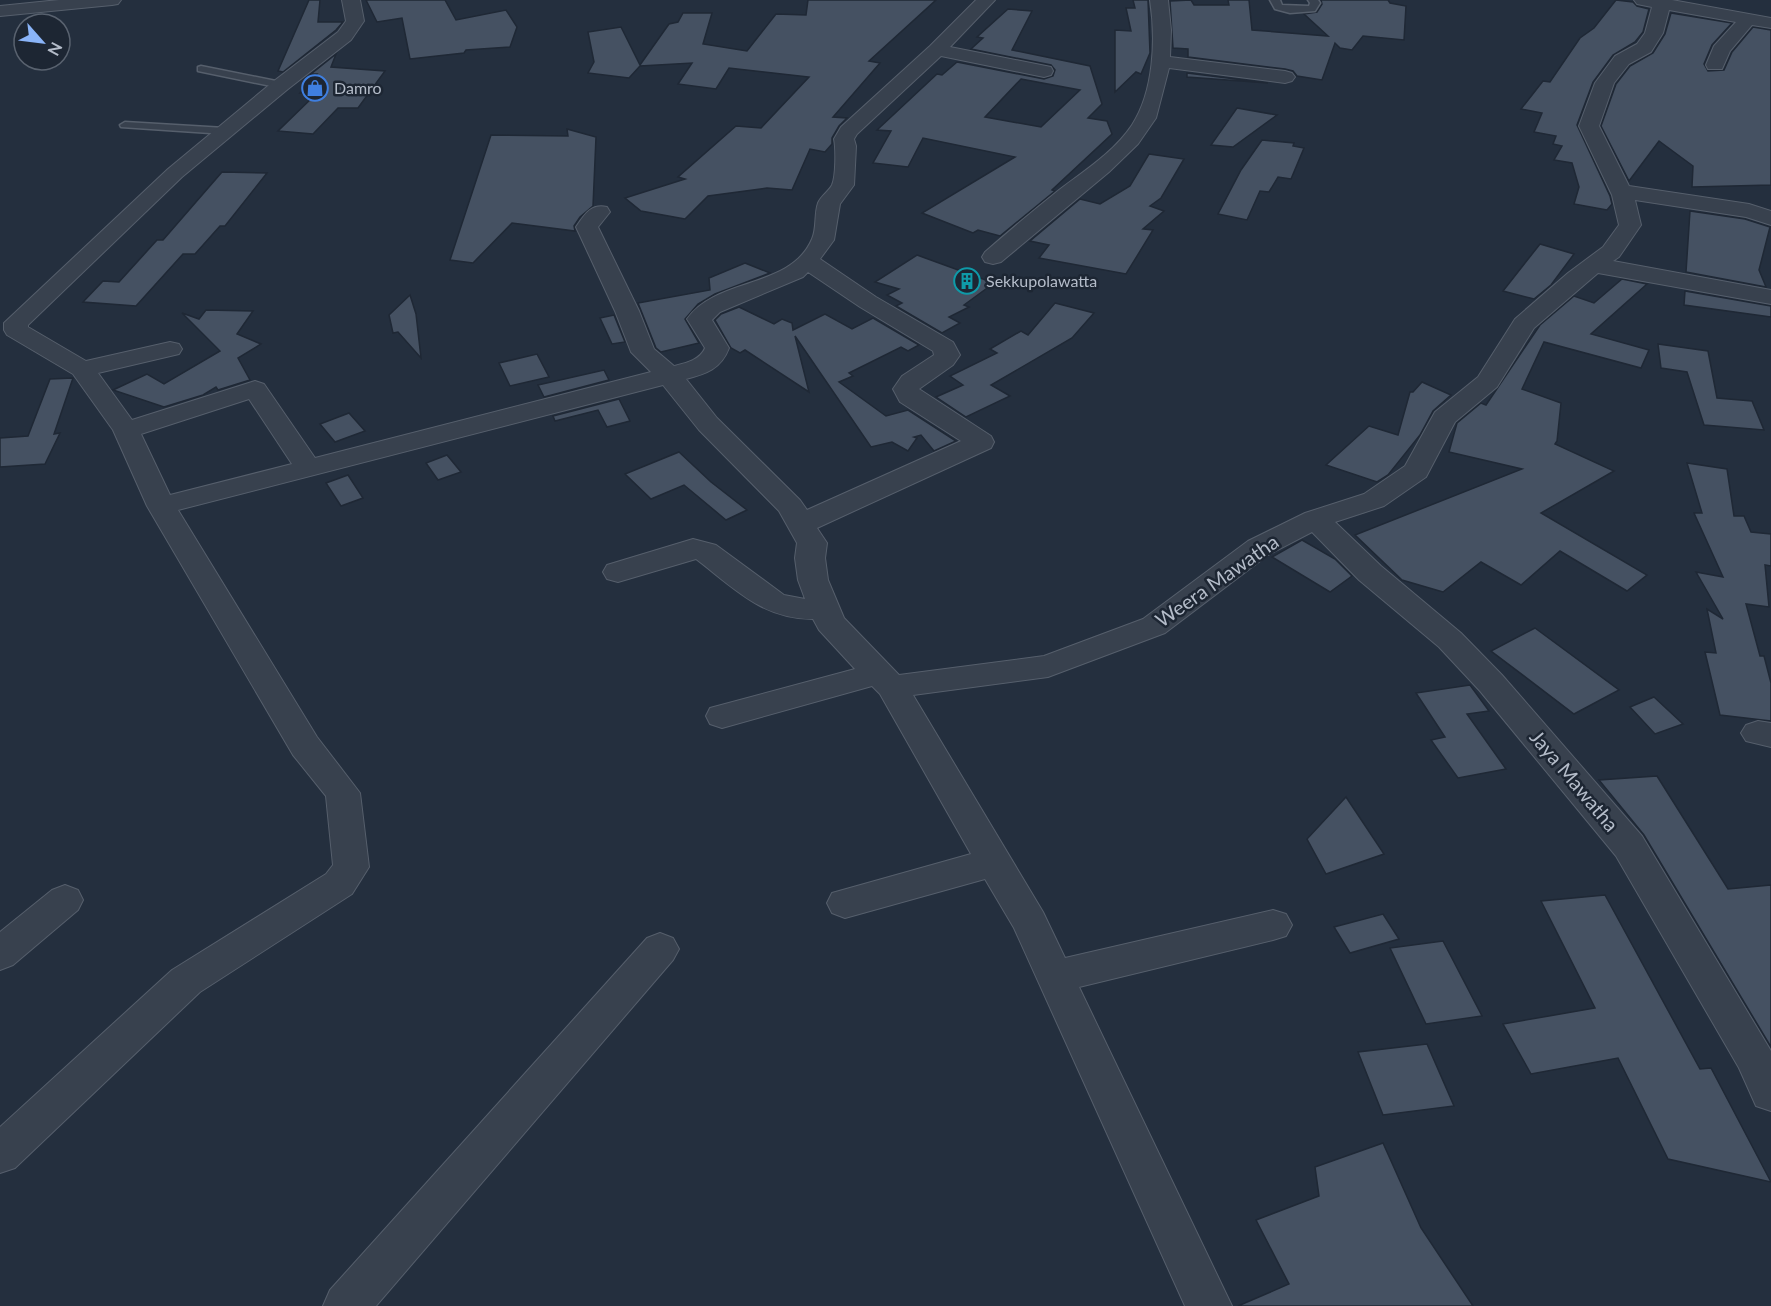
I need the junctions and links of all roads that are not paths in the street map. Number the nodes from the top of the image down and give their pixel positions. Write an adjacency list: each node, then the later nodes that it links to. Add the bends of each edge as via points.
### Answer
1 (112, 0): 8 (street)
2 (351, 0): 17 (street, via 355,21 345,36)
3 (986, 0): 11 (street)
4 (1159, 0): 12 (street, via 1163,15)
5 (1275, 0): 6 (lane, via 1278,6 1290,10 1312,9)
6 (1313, 0)
7 (1652, 2): 9 (street); 20 (street, Weera Mawatha, via 1654,33 1644,48 1622,60 1605,82 1589,126)
8 (0, 11)
9 (1748, 19): 10 (street); 13 (street, via 1721,50)
10 (1771, 23)
11 (937, 50): 15 (street); 24 (street, via 848,131 844,139 843,185 829,203 823,240)
12 (1160, 61): 16 (street); 23 (street, via 1154,96 1140,128 1110,160)
13 (1715, 65)
14 (201, 69): 17 (lane)
15 (1044, 71)
16 (1285, 77)
17 (281, 85): 19 (street)
18 (125, 125): 19 (lane)
19 (225, 131): 27 (street, via 16,323)
20 (1621, 191): 22 (street); 25 (street, Weera Mawatha, via 1630,225 1611,252)
21 (598, 212): 30 (street, via 588,227 643,352)
22 (1771, 218)
23 (993, 257)
24 (807, 261): 30 (street, via 795,272 712,307 699,320 717,348 713,358 698,368); 35 (street, via 944,347 944,360 911,381 906,389 909,396 981,442)
25 (1594, 265): 26 (street); 34 (street, Weera Mawatha, via 1524,324 1488,382 1444,418 1416,471 1374,500)
26 (1771, 297)
27 (8, 337): 29 (street)
28 (170, 348): 29 (street)
29 (82, 369): 31 (street)
30 (669, 375): 32 (street); 35 (street, via 708,424 790,506)
31 (126, 430): 32 (street, via 255,389); 33 (street)
32 (308, 468): 33 (street)
33 (161, 506): 48 (street, via 305,746 343,793 351,867 339,884 186,981)
34 (1315, 519): 38 (street, Weera Mawatha, via 1258,548 1154,626 1048,666); 47 (street, Jaya Mawatha, via 1370,573 1450,640 1629,846)
35 (801, 524): 37 (street, via 812,543 813,580)
36 (618, 572): 37 (street, via 693,548 706,552 773,602 795,609)
37 (824, 609): 38 (street, via 830,623)
38 (886, 680): 39 (street, Weera Mawatha); 40 (street)
39 (722, 716)
40 (995, 862): 42 (street); 46 (street)
41 (65, 900): 45 (street)
42 (845, 903)
43 (1273, 925): 46 (street)
44 (660, 949): 49 (street)
45 (0, 954)
46 (1055, 977): 50 (street)
47 (1771, 1093)
48 (0, 1154)
49 (346, 1306)
50 (1209, 1306)

